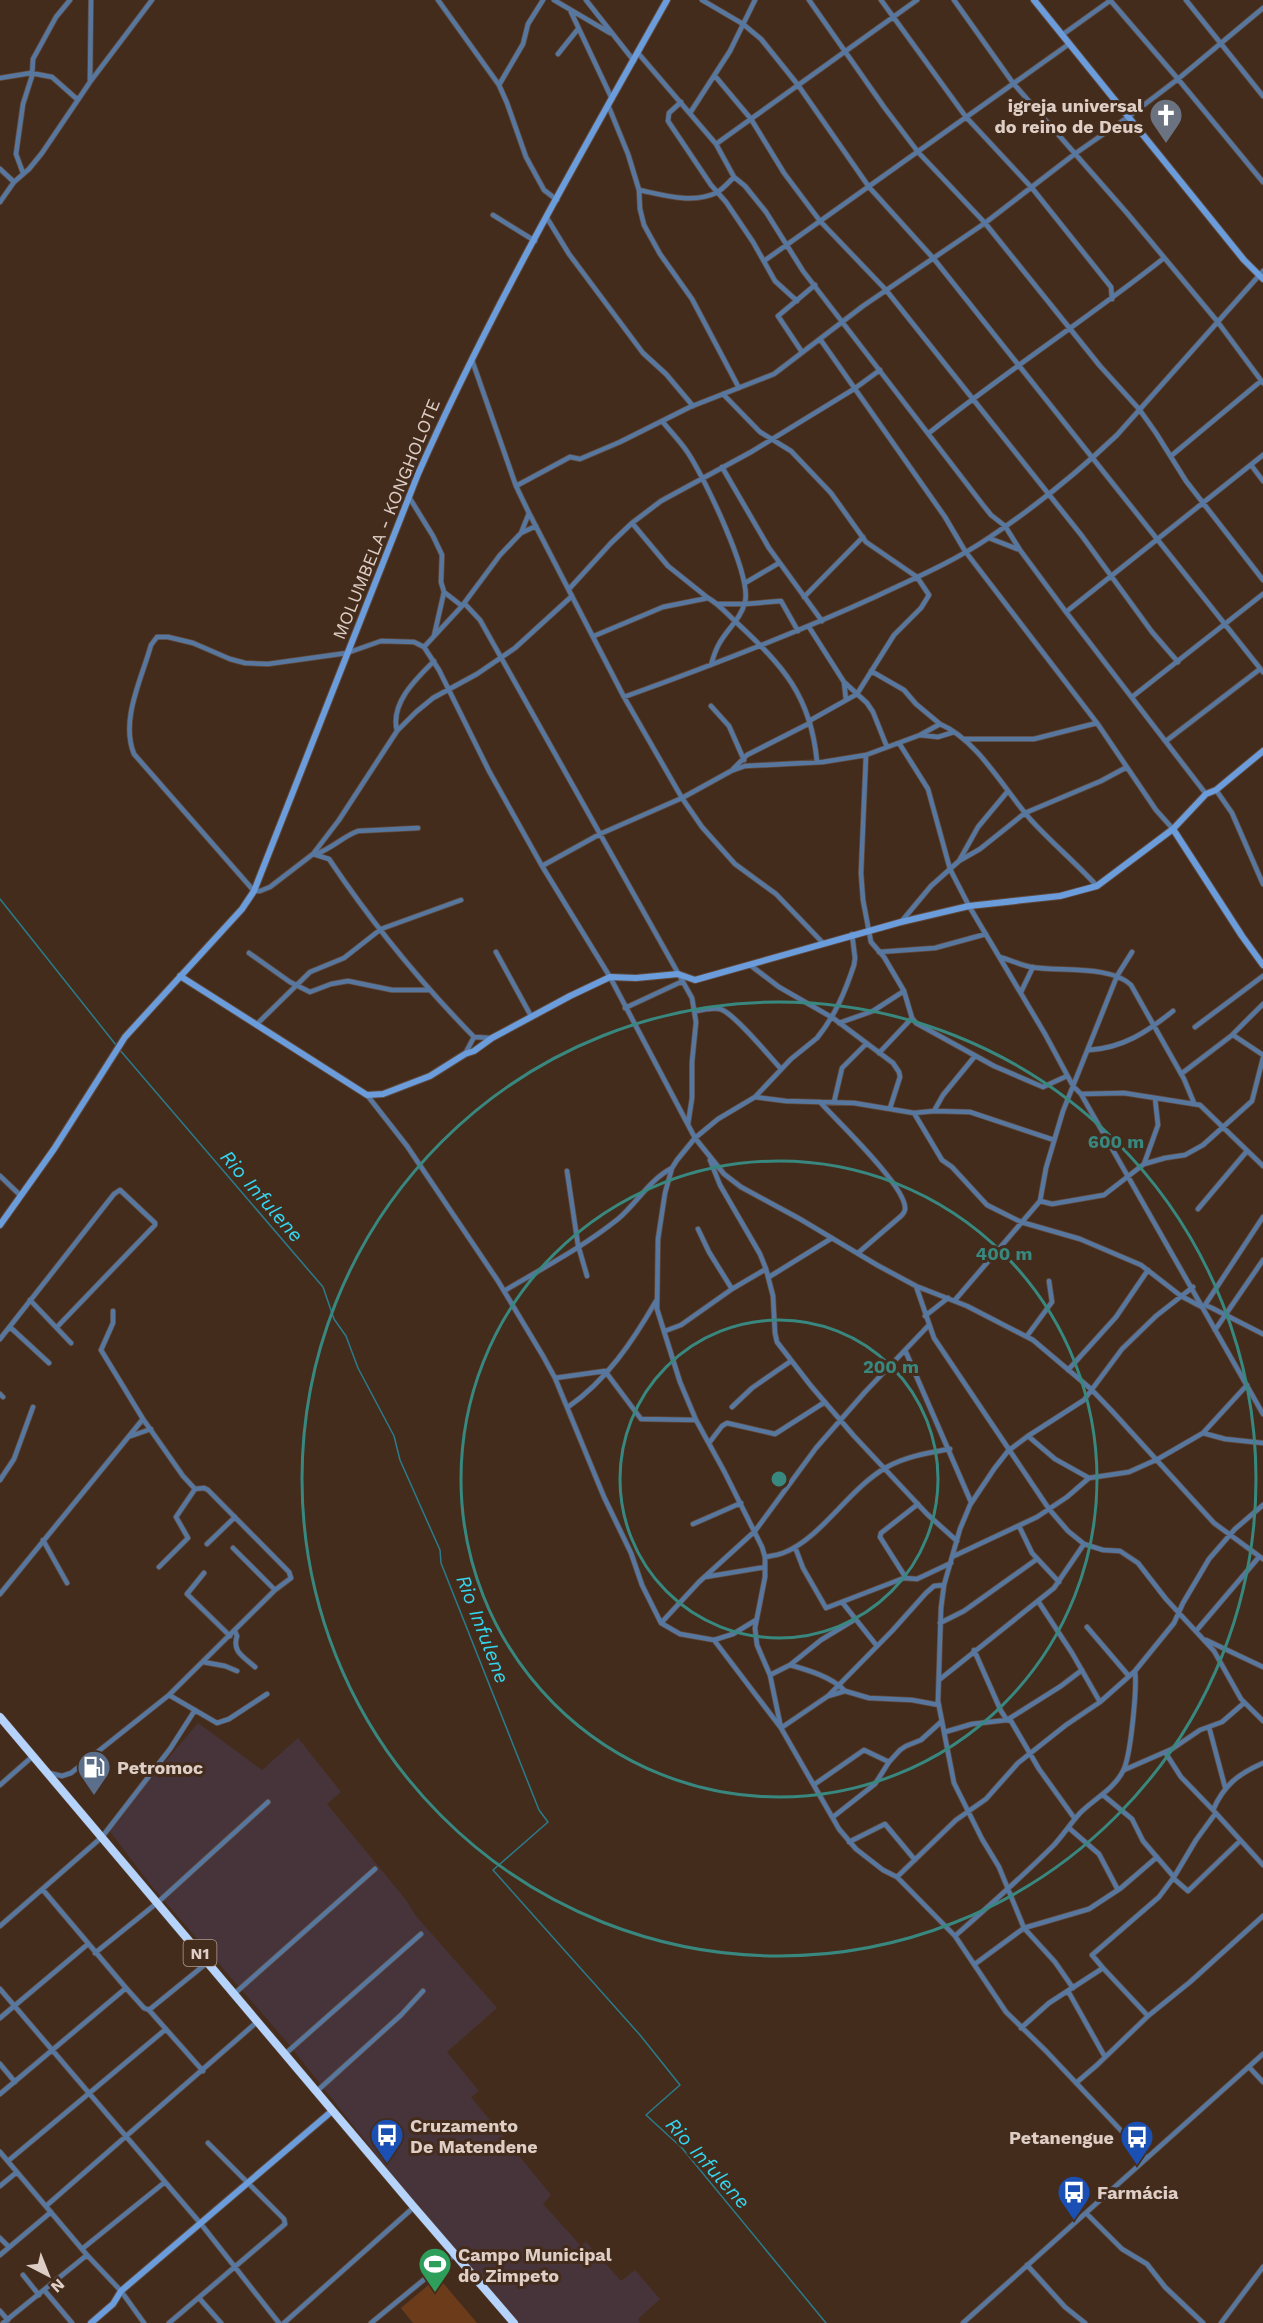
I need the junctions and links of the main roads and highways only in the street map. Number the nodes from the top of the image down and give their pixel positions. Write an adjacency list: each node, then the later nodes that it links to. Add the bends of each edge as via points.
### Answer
1 (1, 1720): 2 (highway, N1)
2 (514, 2323)

